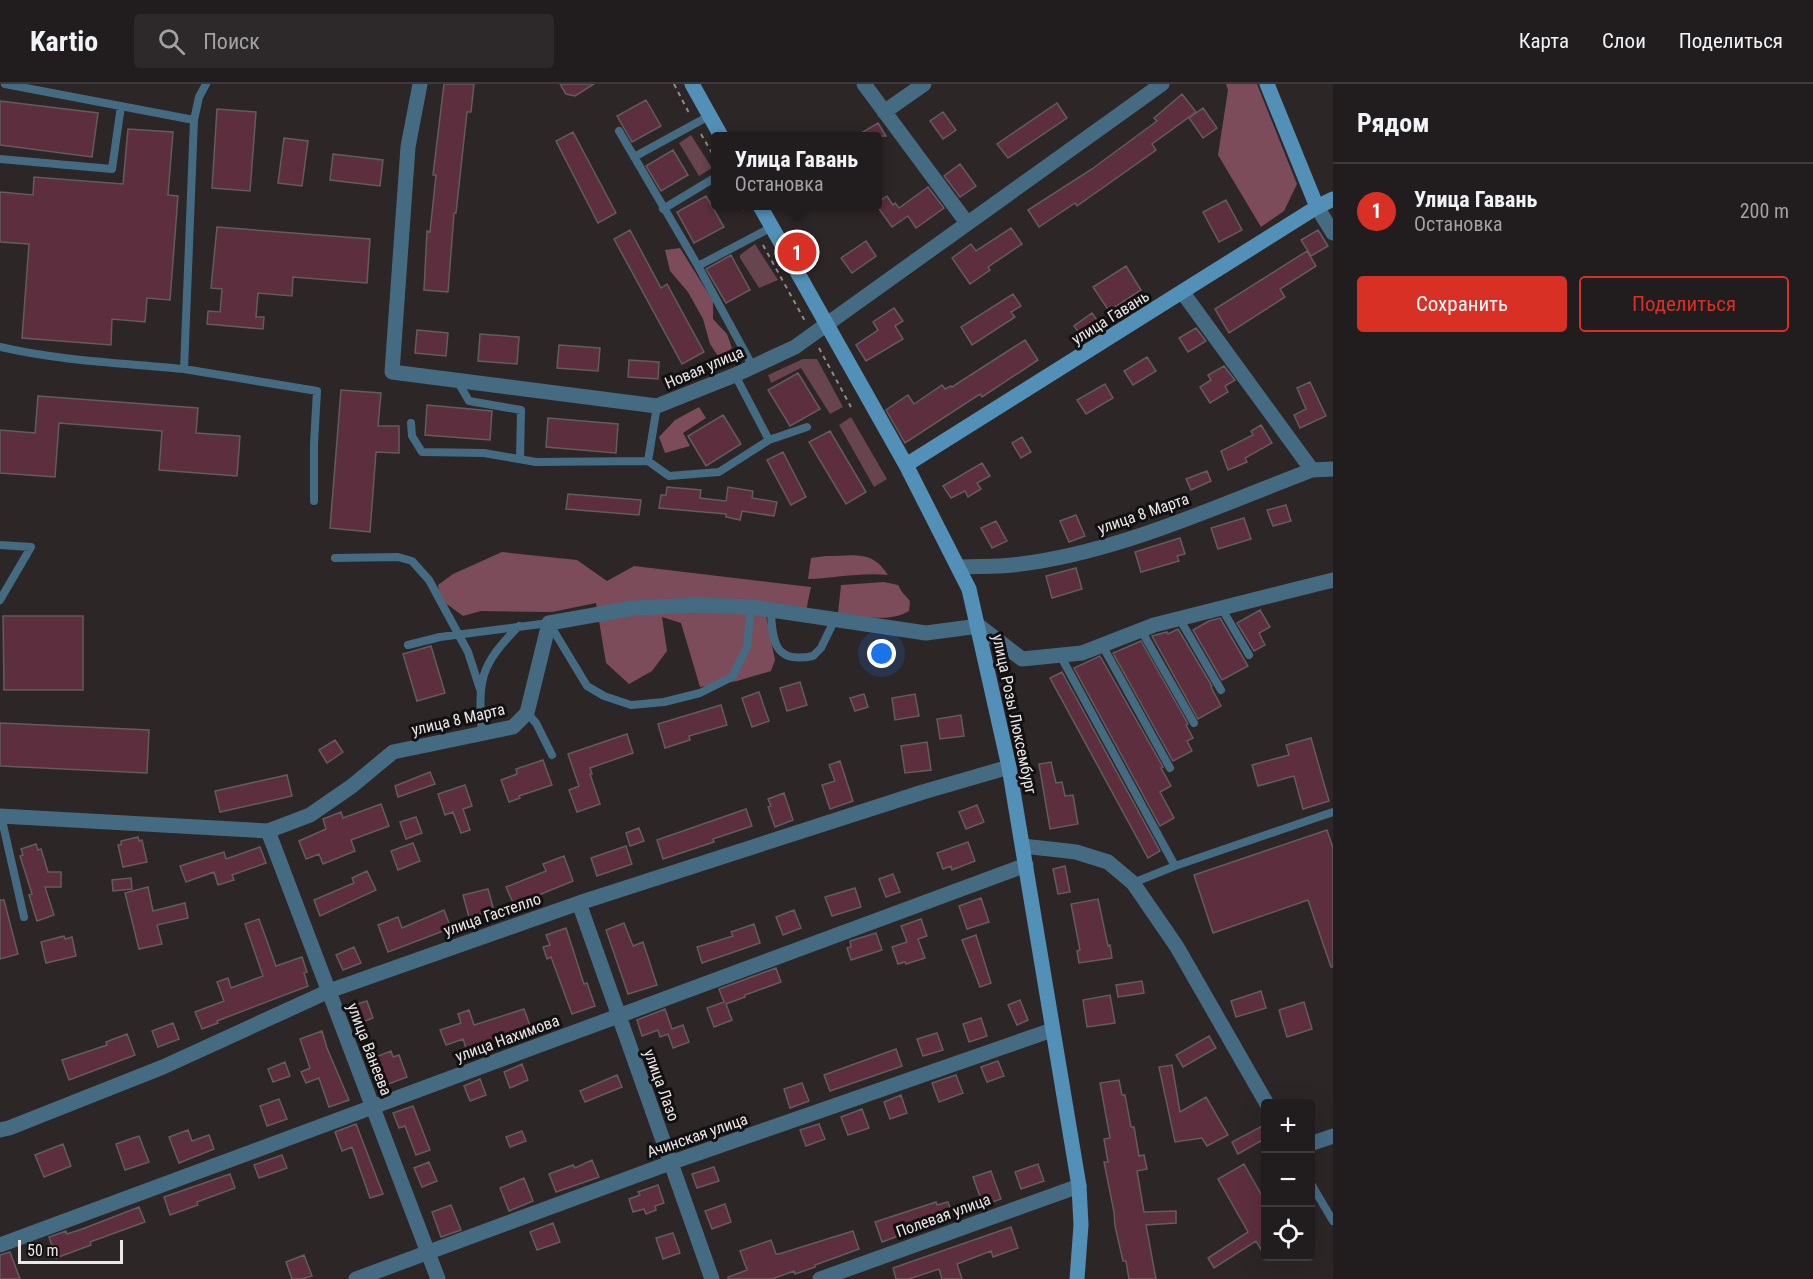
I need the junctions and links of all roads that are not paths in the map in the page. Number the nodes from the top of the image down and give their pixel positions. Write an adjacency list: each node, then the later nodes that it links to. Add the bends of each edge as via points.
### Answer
1 (5, 84): 9 (lane)
2 (206, 84): 12 (lane)
3 (420, 84): 32 (street, Новая улица, via 408,147 392,372)
4 (692, 84): 11 (street)
5 (864, 84): 10 (street)
6 (924, 84): 10 (street)
7 (1162, 84): 22 (street, Новая улица)
8 (1267, 84): 19 (street)
9 (121, 106): 12 (lane); 16 (lane, via 111,169)
10 (884, 112): 22 (street)
11 (710, 116): 14 (street); 15 (lane)
12 (194, 120): 30 (lane)
13 (619, 131): 15 (lane)
14 (719, 132)
15 (634, 158): 20 (lane)
16 (0, 159)
17 (711, 180): 20 (lane)
18 (1333, 198): 19 (street, улица Гавань)
19 (1317, 207): 24 (street); 26 (street, улица Гавань)
20 (663, 209): 25 (lane)
21 (762, 210): 23 (street, улица Розы Люксембург)
22 (968, 223): 27 (street, Новая улица)
23 (772, 227): 25 (lane); 27 (street, улица Розы Люксембург)
24 (1333, 233)
25 (698, 266): 29 (lane)
26 (1183, 293): 39 (street, улица Гавань); 41 (street)
27 (827, 325): 29 (street, Новая улица, via 795,347); 39 (street, улица Розы Люксембург)
28 (0, 347): 30 (lane)
29 (753, 367): 31 (street, Новая улица)
30 (184, 369): 42 (lane, via 317,391)
31 (735, 375): 33 (street, Новая улица); 36 (lane)
32 (457, 380): 33 (street, Новая улица); 37 (lane, via 469,401 520,410)
33 (657, 406): 38 (lane)
34 (411, 423): 37 (lane, via 412,436 422,452 483,453)
35 (807, 428): 36 (lane)
36 (769, 440): 38 (lane, via 719,472 669,476)
37 (520, 459): 38 (lane)
38 (648, 461)
39 (906, 465): 45 (street, улица Розы Люксембург)
40 (1333, 469): 41 (street, улица 8 Марта)
41 (1312, 470): 45 (street, улица 8 Марта, via 1088,551 1013,566)
42 (314, 501)
43 (0, 545): 47 (lane, via 31,547)
44 (335, 558): 57 (lane, via 398,557 412,561 429,580)
45 (958, 567): 55 (street, улица Розы Люксембург)
46 (1333, 580): 49 (street)
47 (0, 600)
48 (751, 608): 50 (street); 53 (street, via 634,608); 53 (lane, via 747,647 732,677 700,693 631,705 587,686)
49 (1222, 609): 51 (street); 61 (lane)
50 (771, 610): 52 (street); 52 (lane, via 774,644 782,654 792,657 813,656)
51 (1179, 618): 56 (street); 63 (lane)
52 (835, 620): 55 (street, via 926,633)
53 (549, 623): 54 (lane); 64 (street, улица 8 Марта)
54 (519, 626): 57 (lane); 62 (lane, via 499,647 486,668)
55 (979, 626): 60 (street, via 1022,659); 68 (street, улица Розы Люксембург)
56 (1141, 630): 59 (street); 65 (lane)
57 (459, 634): 58 (lane); 62 (lane)
58 (408, 645)
59 (1102, 645): 60 (street, via 1082,653); 69 (lane)
60 (1060, 655): 75 (lane)
61 (1249, 655)
62 (480, 689): 66 (lane)
63 (1221, 690)
64 (527, 713): 66 (street, улица 8 Марта, via 513,727); 67 (lane, via 537,723)
65 (1194, 723)
66 (482, 735): 72 (street, улица 8 Марта, via 393,752 310,815)
67 (552, 755)
68 (1010, 767): 73 (street, улица Розы Люксембург); 77 (street, улица Гастелло)
69 (1170, 768)
70 (1333, 812): 75 (lane)
71 (1, 816): 72 (street, улица 8 Марта); 78 (lane)
72 (268, 831): 79 (street, улица Ванеева)
73 (1023, 846): 74 (street, улица Розы Люксембург); 76 (street, via 1076,852 1108,862)
74 (1026, 865): 80 (street, улица Нахимова); 81 (street, улица Розы Люксембург)
75 (1175, 866): 76 (lane)
76 (1133, 883): 82 (street, via 1177,947)
77 (579, 903): 79 (street, улица Гастелло); 80 (street, улица Лазо)
78 (24, 917)
79 (329, 991): 83 (street, улица Ванеева); 84 (street, улица Гастелло, via 163,1067)
80 (618, 1016): 83 (street, улица Нахимова); 87 (street, улица Лазо)
81 (1052, 1030): 87 (street, Ачинская улица); 88 (street, улица Розы Люксембург)
82 (1264, 1099)
83 (373, 1107): 91 (street, улица Нахимова); 92 (street, улица Ванеева)
84 (0, 1130)
85 (1333, 1136): 86 (street)
86 (1315, 1143)
87 (670, 1163): 92 (street, Ачинская улица); 95 (street, улица Лазо)
88 (1079, 1186): 96 (street, Полевая улица); 97 (street, улица Розы Люксембург)
89 (1315, 1189): 90 (lane)
90 (1333, 1221)
91 (0, 1245)
92 (428, 1252): 93 (street, Ачинская улица); 94 (street, улица Ванеева)
93 (356, 1279)
94 (438, 1279)
95 (712, 1279)
96 (820, 1279)
97 (1077, 1279)

